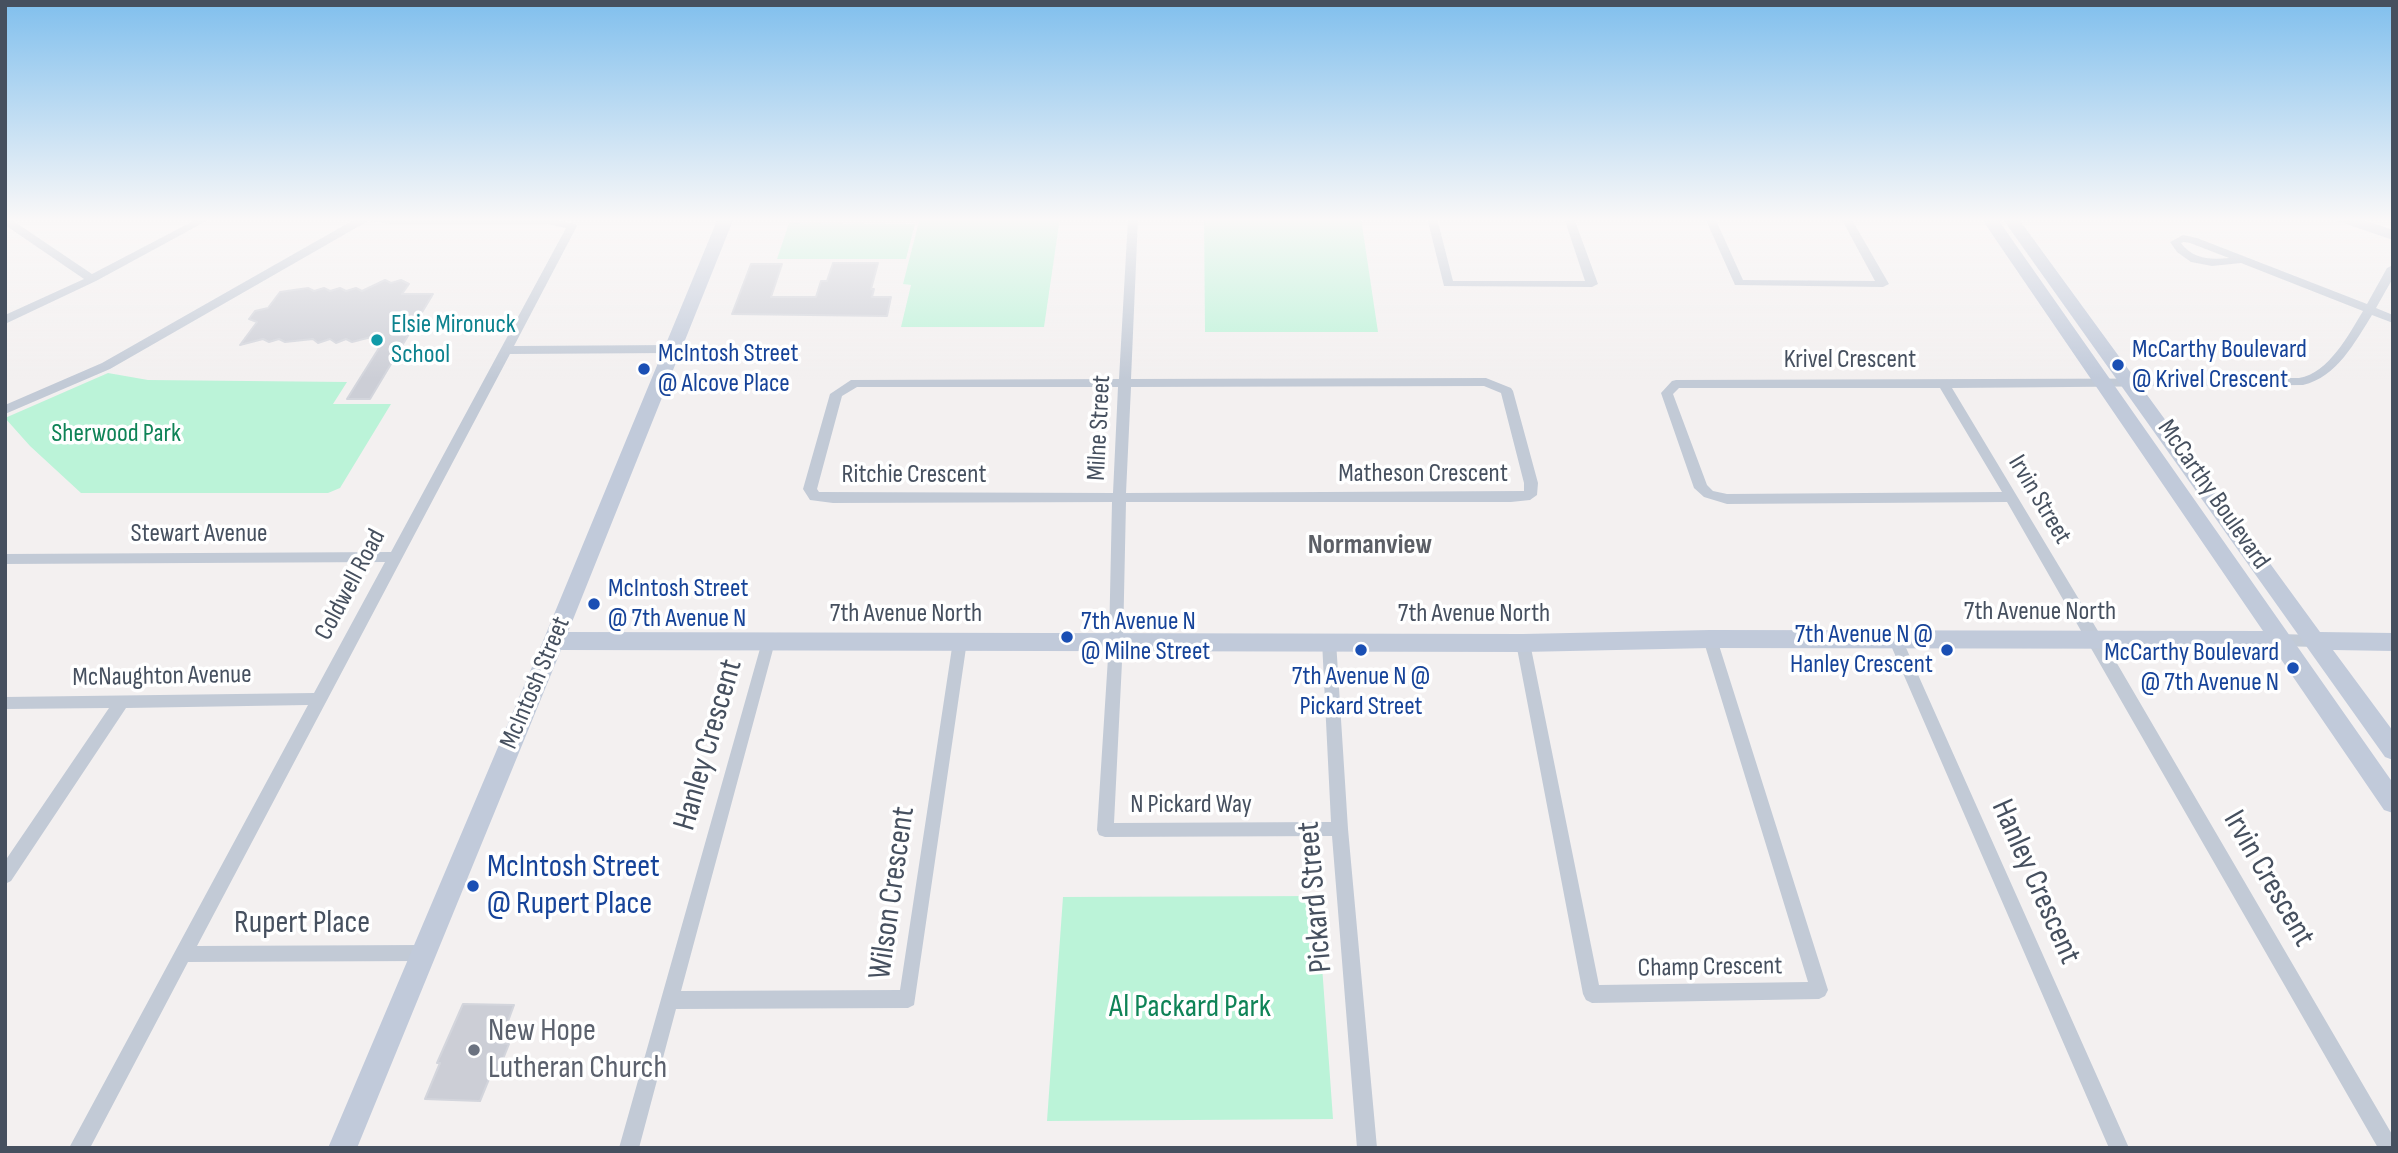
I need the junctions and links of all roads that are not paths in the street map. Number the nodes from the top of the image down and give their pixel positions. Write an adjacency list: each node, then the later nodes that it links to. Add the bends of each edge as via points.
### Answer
1 (81, 272): 15 (street)
2 (106, 272): 15 (street)
3 (273, 272): 25 (street, via 106,366)
4 (548, 272): 19 (street, Coldwell Road)
5 (704, 272): 20 (street, McIntosh Street)
6 (1130, 272): 23 (street, Milne Street)
7 (1445, 272): 8 (street, via 1448,284 1592,284)
8 (1588, 272)
9 (1734, 272): 10 (street, via 1739,283 1883,284)
10 (1876, 272)
11 (2026, 272): 21 (street, McCarthy Boulevard)
12 (2048, 272): 22 (street, McCarthy Boulevard)
13 (2270, 272): 16 (street)
14 (2391, 272): 16 (street, Krivel Crescent)
15 (92, 279): 18 (street)
16 (2369, 310): 17 (street); 22 (street, Krivel Crescent, via 2331,365 2311,379 2278,383)
17 (2393, 319)
18 (5, 320)
19 (508, 349): 20 (street); 28 (street, Coldwell Road)
20 (672, 349): 33 (street, McIntosh Street)
21 (2100, 381): 22 (street, Krivel Crescent); 24 (street, Krivel Crescent); 32 (street, McCarthy Boulevard)
22 (2125, 381): 37 (street, McCarthy Boulevard)
23 (1125, 382): 26 (street, Milne Street); 26 (street, Ritchie Crescent, via 855,383 836,394 810,488 815,497 833,498); 26 (street, Matheson Crescent, via 1486,382 1507,391 1531,484 1530,495 1511,497)
24 (1943, 382): 27 (street, Irvin Street); 27 (street, Krivel Crescent, via 1676,384 1667,393 1701,488 1709,494 1727,499)
25 (5, 410)
26 (1119, 497): 39 (street, Milne Street)
27 (2010, 498): 31 (street, Irvin Street)
28 (394, 557): 29 (street, Stewart Avenue); 42 (street, Coldwell Road)
29 (5, 559)
30 (1710, 639): 36 (street, 7th Avenue North); 41 (street, 7th Avenue North); 41 (street, Champ Crescent, via 1819,990 1592,994)
31 (2096, 640): 32 (street, 7th Avenue North); 36 (street, 7th Avenue North); 57 (street, Irvin Crescent)
32 (2279, 640): 37 (street, 7th Avenue North); 46 (street, McCarthy Boulevard)
33 (554, 641): 38 (street, 7th Avenue North); 49 (street, McIntosh Street)
34 (960, 641): 38 (street, 7th Avenue North); 39 (street, 7th Avenue North); 51 (street, Wilson Crescent, via 908,999)
35 (1329, 641): 39 (street, 7th Avenue North); 41 (street, 7th Avenue North); 47 (street, Pickard Street)
36 (1896, 641): 56 (street, Hanley Crescent)
37 (2316, 641): 40 (street, 7th Avenue North); 45 (street, McCarthy Boulevard)
38 (768, 642): 51 (street, Hanley Crescent)
39 (1116, 642): 47 (street, N Pickard Way, via 1105,830)
40 (2393, 642)
41 (1523, 643)
42 (318, 699): 44 (street, McNaughton Avenue); 50 (street, Coldwell Road)
43 (5, 703): 44 (street, McNaughton Avenue)
44 (120, 704): 48 (street)
45 (2393, 750)
46 (2393, 803)
47 (1340, 829): 55 (street, Pickard Street)
48 (5, 876)
49 (422, 953): 50 (street, Rupert Place); 53 (street, McIntosh Street)
50 (183, 954): 52 (street, Coldwell Road)
51 (669, 1000): 54 (street, Hanley Crescent)
52 (79, 1148)
53 (342, 1148)
54 (629, 1148)
55 (1367, 1148)
56 (2119, 1148)
57 (2389, 1148)

